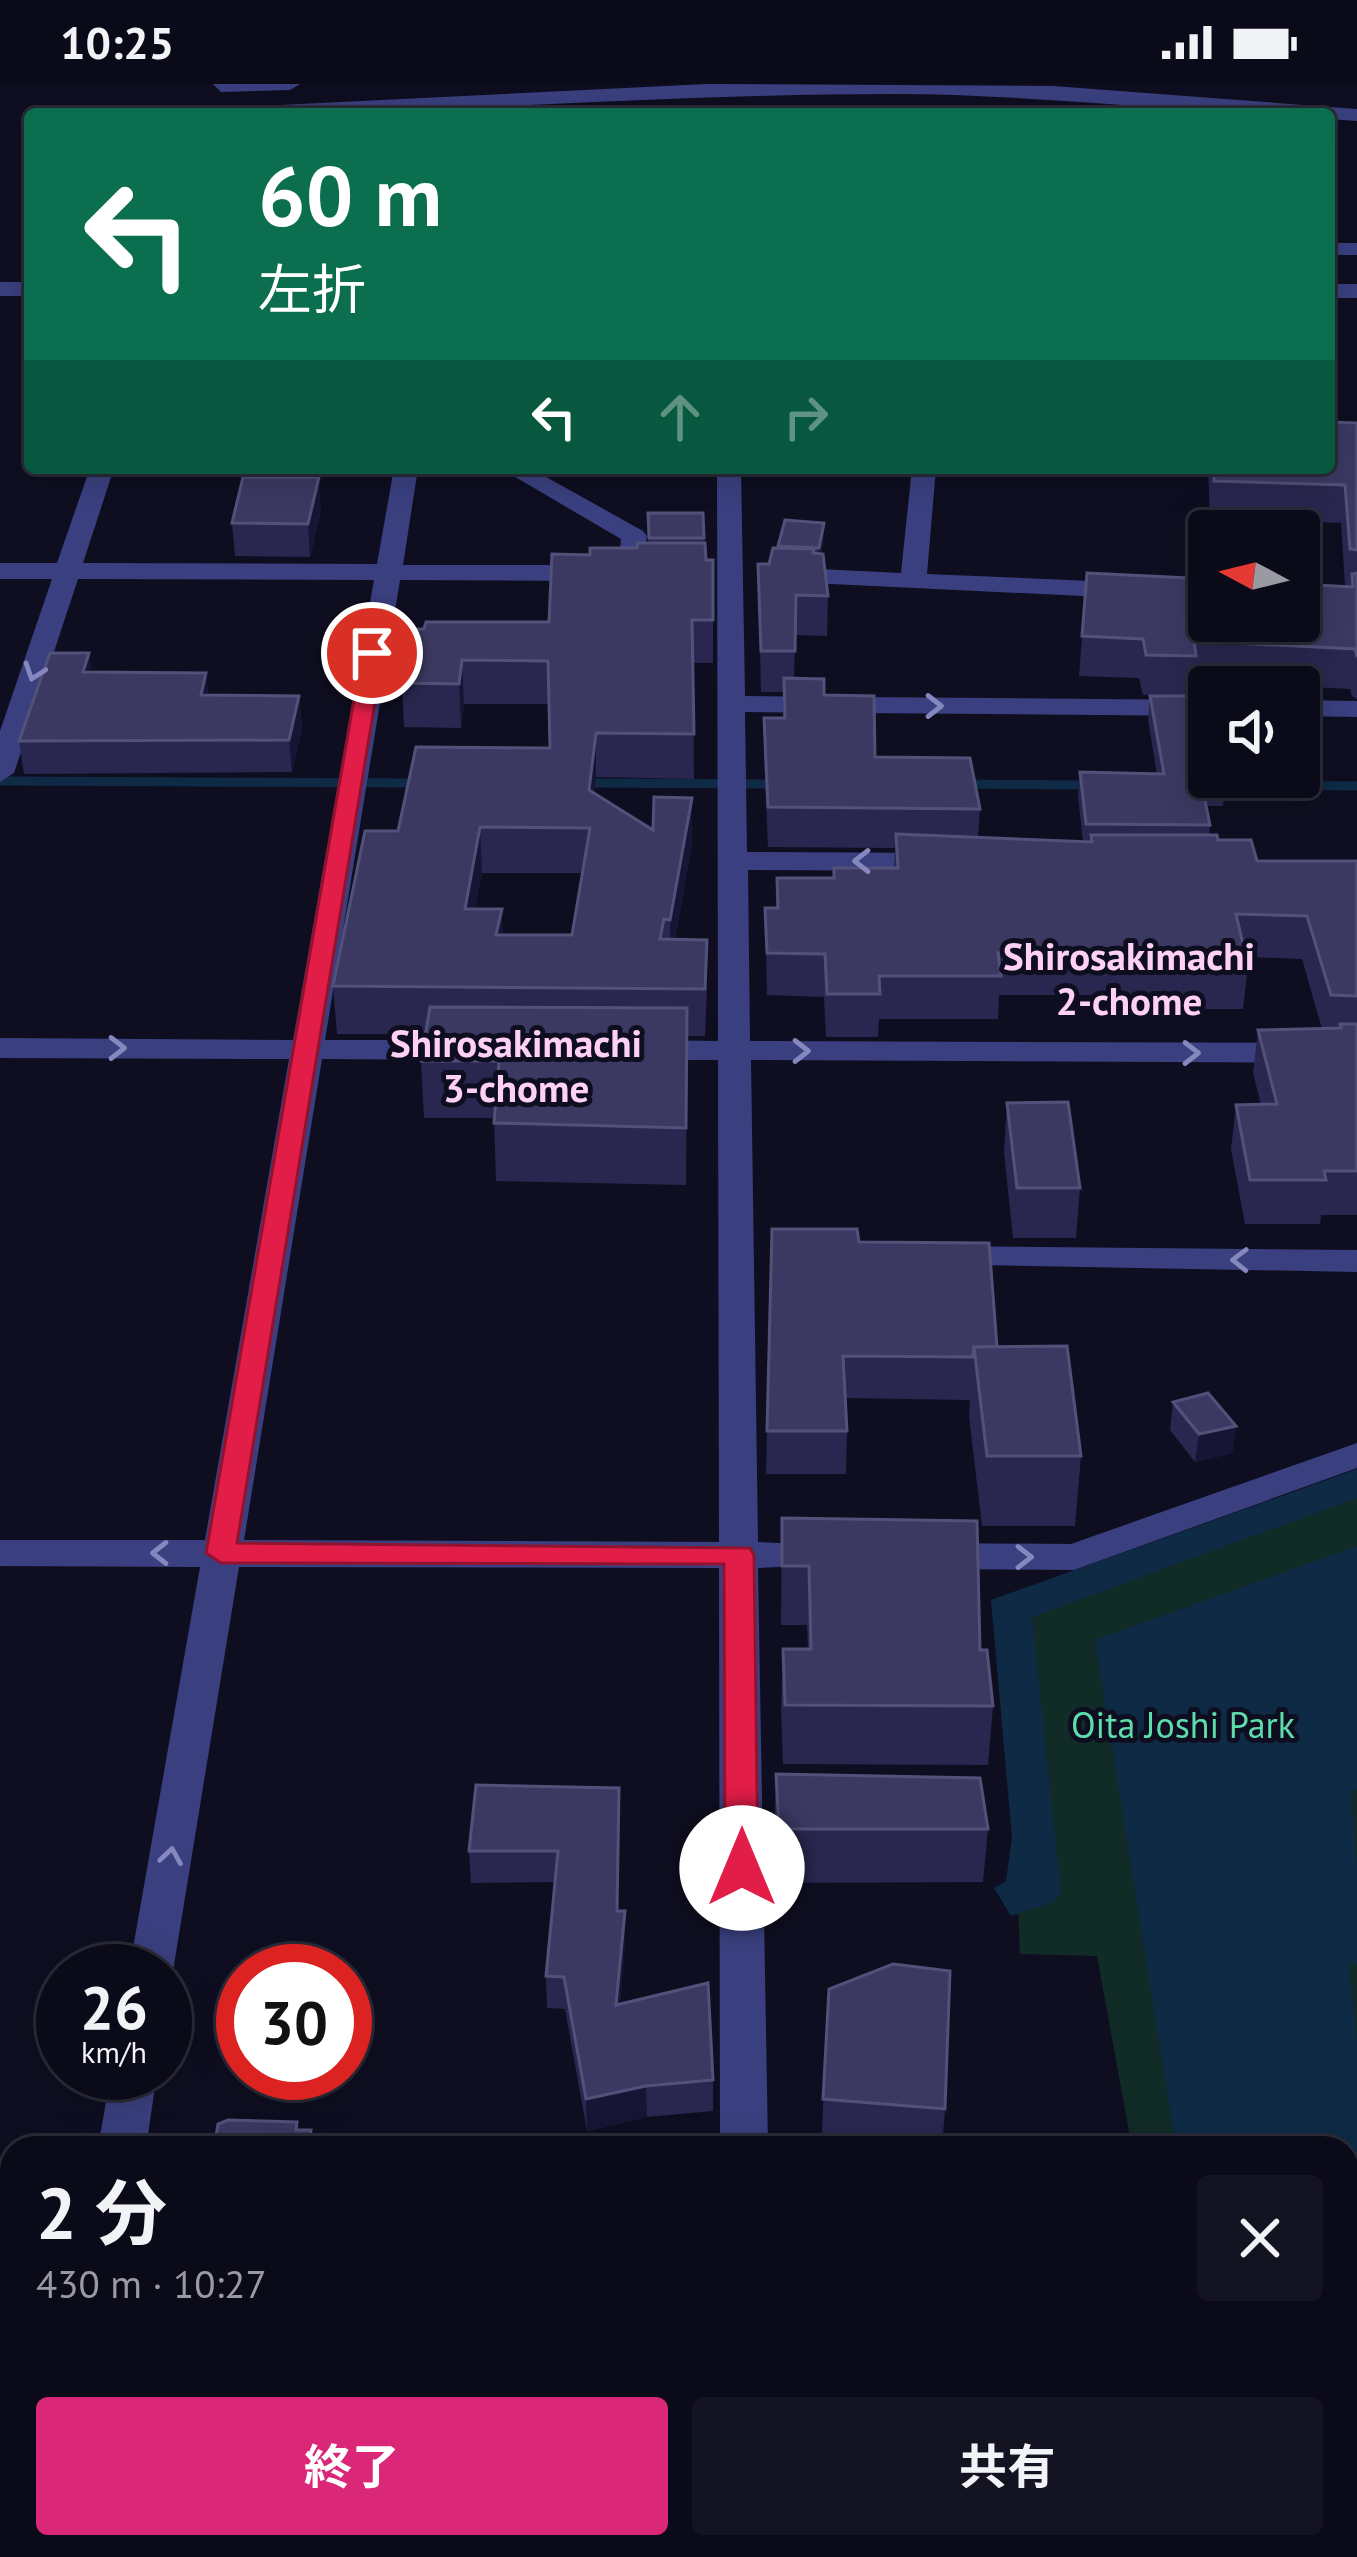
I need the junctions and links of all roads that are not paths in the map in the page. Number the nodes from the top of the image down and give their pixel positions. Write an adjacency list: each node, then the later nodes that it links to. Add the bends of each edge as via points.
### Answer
1 (290, 84): 2 (street)
2 (221, 86)
3 (899, 88): 4 (street); 5 (street); 8 (street)
4 (724, 89): 6 (street); 7 (street)
5 (1102, 98): 9 (street)
6 (473, 108)
7 (725, 108)
8 (901, 108)
9 (1197, 108)
10 (100, 474): 16 (street)
11 (405, 474): 17 (street)
12 (523, 474): 17 (street, via 634,536 641,573)
13 (729, 474): 18 (street)
14 (923, 474): 19 (street)
15 (0, 571): 16 (street)
16 (68, 572): 17 (street); 25 (street, one-way to 25)
17 (386, 572): 29 (street)
18 (721, 573): 19 (street); 21 (street)
19 (913, 581): 20 (street)
20 (1188, 593)
21 (733, 704): 22 (street, one-way to 22); 26 (street)
22 (1188, 708)
23 (1320, 708): 24 (street)
24 (1357, 709)
25 (0, 773)
26 (734, 861): 27 (street, one-way to 26); 32 (street)
27 (974, 862)
28 (0, 1048): 29 (street, one-way to 29)
29 (305, 1049): 30 (street); 38 (street)
30 (496, 1050)
31 (616, 1050): 32 (street)
32 (736, 1051): 33 (street, one-way to 33); 39 (street, via 749,1255)
33 (1357, 1053)
34 (904, 1256): 35 (street, one-way to 34)
35 (1357, 1261)
36 (1357, 1455): 39 (street, one-way to 36, via 1074,1557)
37 (0, 1552): 38 (street, one-way to 37)
38 (221, 1553): 39 (street); 40 (street, one-way to 38)
39 (739, 1555): 43 (street)
40 (156, 1944)
41 (130, 2100): 42 (street)
42 (124, 2136)
43 (744, 2136)

